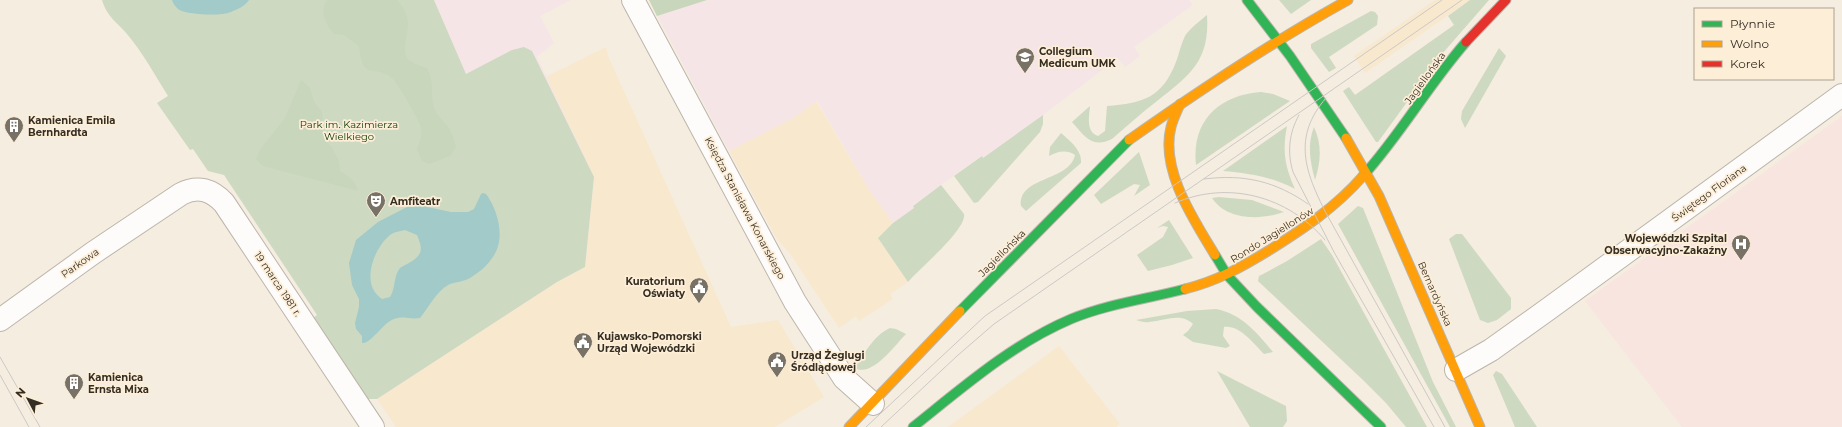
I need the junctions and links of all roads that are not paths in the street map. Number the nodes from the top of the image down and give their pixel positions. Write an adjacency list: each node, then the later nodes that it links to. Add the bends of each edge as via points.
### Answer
1 (633, 0): 13 (street, Księdza Stanisława Konarskiego, via 795,302 844,378)
2 (1247, 0): 5 (main road)
3 (1348, 0): 5 (main road)
4 (1506, 0): 8 (main road, Jagiellońska, via 1445,67 1390,144)
5 (1277, 40): 7 (main road); 8 (main road, via 1328,110)
6 (1842, 96): 12 (street, Świętego Floriana, via 1491,350)
7 (1180, 104): 10 (main road, Rondo Jagiellonów, via 1171,127 1169,142 1172,170 1192,216); 13 (main road, Jagiellońska, via 1129,140 989,281)
8 (1366, 172): 10 (main road, Rondo Jagiellonów, via 1334,206 1311,225); 12 (main road, Bernardyńska, via 1380,196)
9 (161, 208): 11 (street, Parkowa); 14 (street, 19 marca 1981 r., via 181,194 195,189 203,189 219,197)
10 (1227, 275): 16 (main road, via 1175,291 1098,309 1049,329 1017,348); 17 (main road)
11 (0, 320)
12 (1456, 370): 18 (main road, Bernardyńska)
13 (873, 404): 15 (main road, Jagiellońska)
14 (373, 427)
15 (849, 427)
16 (912, 427)
17 (1381, 427)
18 (1480, 427)

